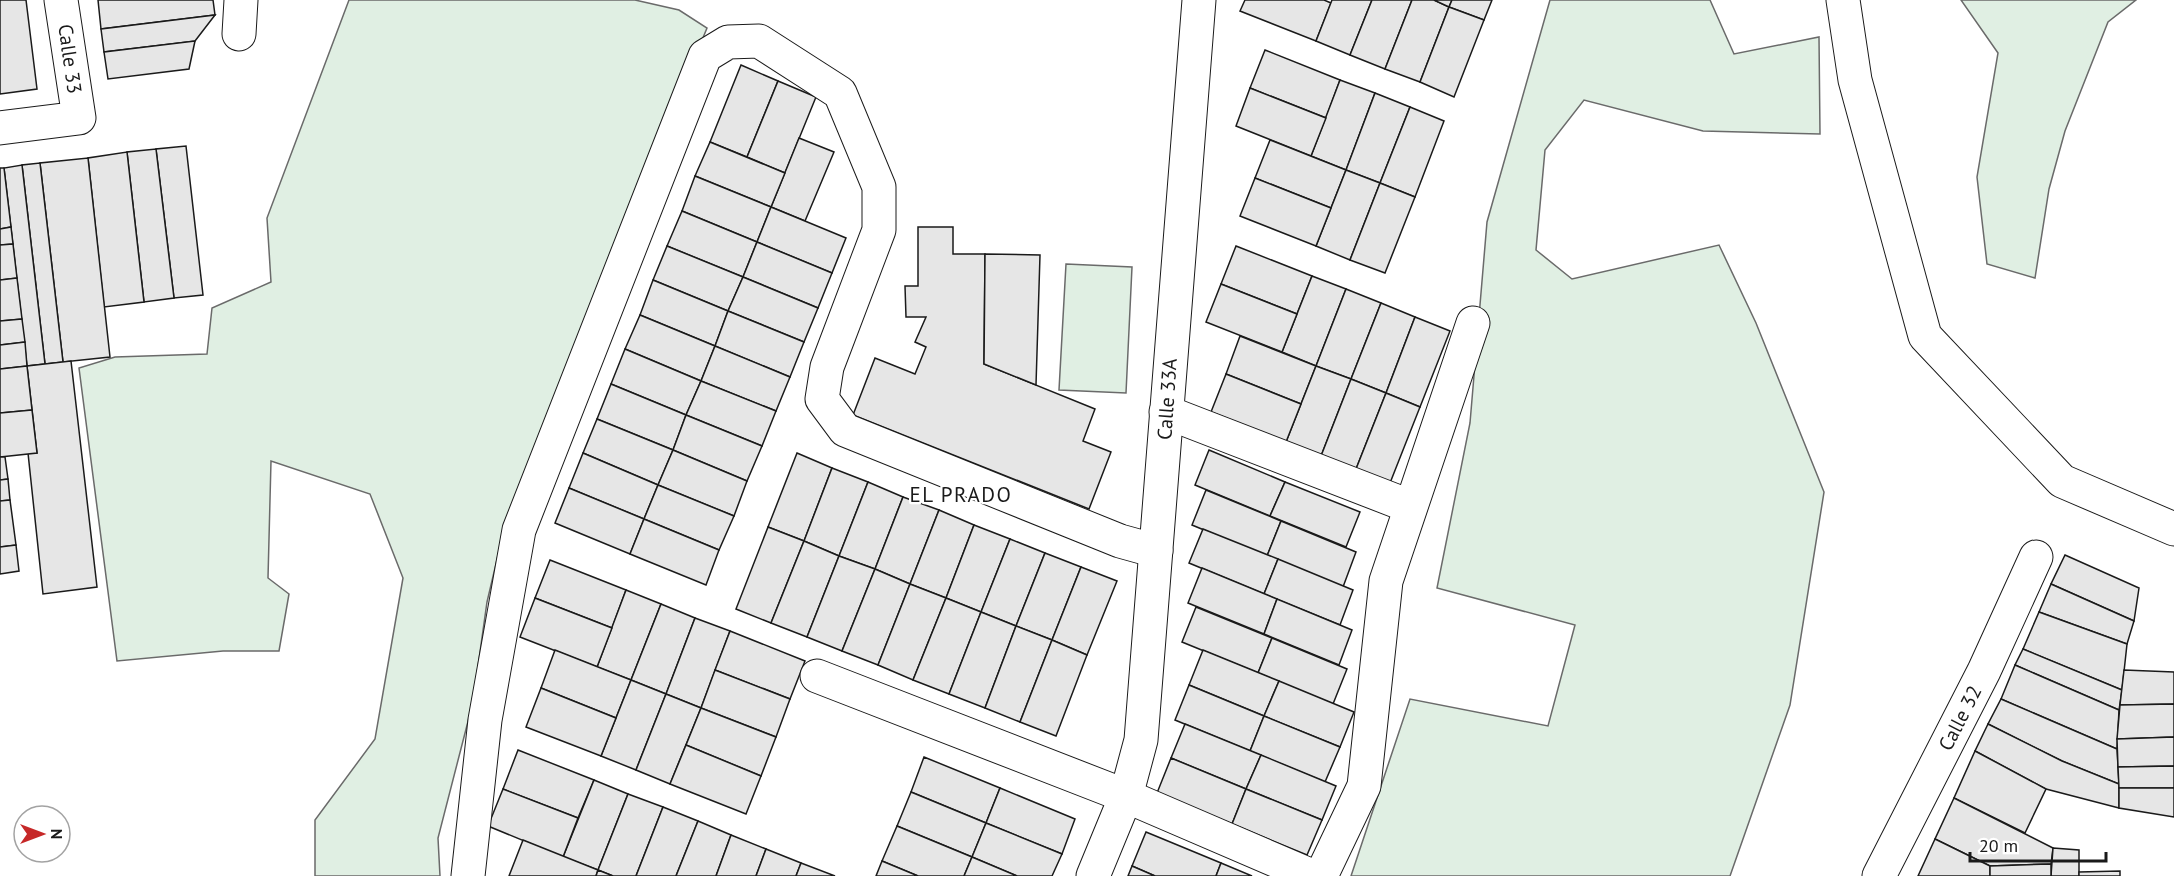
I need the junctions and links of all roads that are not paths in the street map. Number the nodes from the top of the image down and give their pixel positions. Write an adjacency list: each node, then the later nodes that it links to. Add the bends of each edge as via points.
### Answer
1 (61, 0): 6 (street, Calle 33, via 79,118)
2 (241, 0): 5 (street)
3 (1199, 0): 8 (street, Calle 33A)
4 (1843, 0): 10 (street, via 1855,80 1924,336 2062,481)
5 (239, 34)
6 (0, 128)
7 (1473, 323): 9 (street)
8 (1166, 412): 9 (street); 11 (street, Calle 33A)
9 (1409, 506): 18 (street, via 1386,581 1364,786)
10 (2174, 529)
11 (1156, 551): 14 (street, Calle 33A, via 1142,740); 15 (street, via 1120,541 845,430 822,399 827,367 879,230 879,186 840,93 759,40 728,42 705,56 519,530 485,720)
12 (2036, 557): 19 (street, Calle 32, via 1984,671)
13 (817, 676): 14 (street)
14 (1126, 796): 16 (street, Calle 33A); 17 (street)
15 (468, 876)
16 (1093, 876)
17 (1312, 876)
18 (1321, 876)
19 (1879, 876)

